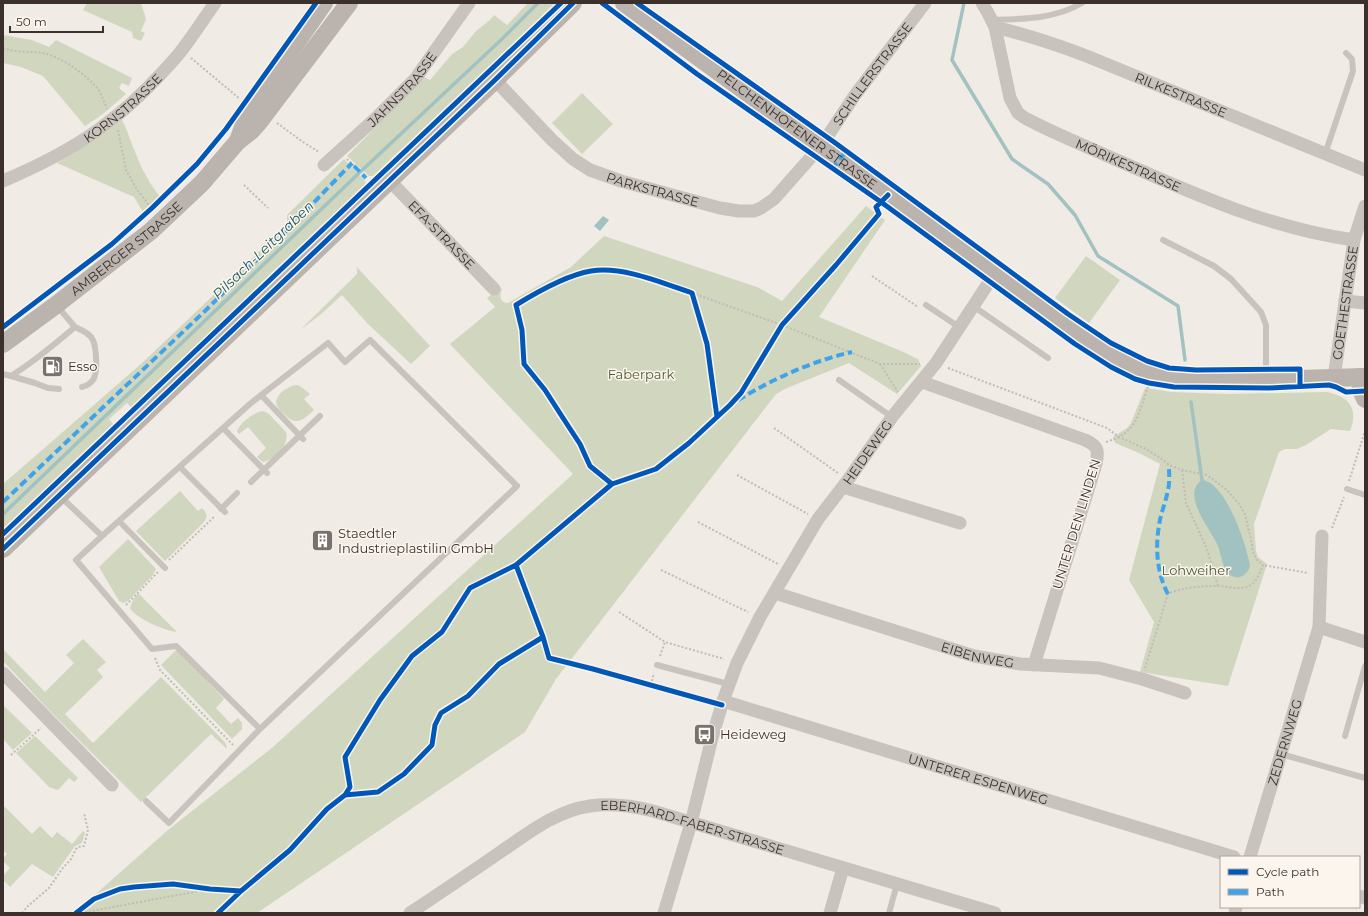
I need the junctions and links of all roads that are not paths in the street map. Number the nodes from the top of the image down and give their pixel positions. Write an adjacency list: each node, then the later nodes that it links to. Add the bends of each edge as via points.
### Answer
1 (215, 3): 19 (street, KORNSTRASSE, via 182,50 130,105 106,124 59,154)
2 (324, 3): 13 (main road, AMBERGER STRASSE, via 252,107)
3 (349, 3): 13 (main road, AMBERGER STRASSE, via 265,115)
4 (469, 3): 16 (street, JAHNSTRASSE, via 415,79)
5 (573, 3): 12 (main road)
6 (624, 3): 14 (main road, PELCHENHOFENER STRASSE)
7 (925, 3): 14 (street, SCHILLERSTRASSE)
8 (982, 3): 10 (street, MÖRIKESTRASSE)
9 (1082, 3): 10 (lane, via 1040,18)
10 (993, 24): 15 (street, RILKESTRASSE, via 1089,57); 22 (street, MÖRIKESTRASSE, via 1010,98 1018,114 1157,178 1245,214 1302,231)
11 (1346, 53): 15 (lane, via 1352,59 1353,71)
12 (494, 80): 14 (street, PARKSTRASSE, via 552,140 590,170 621,181 730,210 754,211 774,199); 18 (main road)
13 (238, 141): 27 (main road, AMBERGER STRASSE, via 212,172 164,220)
14 (820, 146): 23 (main road, PELCHENHOFENER STRASSE)
15 (1325, 154): 17 (street, RILKESTRASSE)
16 (324, 165)
17 (1365, 170)
18 (389, 180): 24 (street, EFA-STRASSE); 55 (main road)
19 (3, 181)
20 (1365, 206): 22 (street, GOETHESTRASSE)
21 (1163, 240): 38 (lane, via 1214,266 1261,312 1266,326)
22 (1354, 240): 25 (street, GOETHESTRASSE)
23 (995, 273): 29 (street, HEIDEWEG); 38 (main road, PELCHENHOFENER STRASSE, via 1113,356 1136,369 1182,379)
24 (494, 289)
25 (1345, 301): 26 (street); 37 (street, GOETHESTRASSE)
26 (1365, 302)
27 (56, 305): 30 (lane); 32 (main road, AMBERGER STRASSE)
28 (926, 305): 31 (lane)
29 (973, 306): 31 (street, HEIDEWEG); 33 (lane)
30 (75, 327): 35 (lane); 41 (lane, via 92,338 96,354 95,376)
31 (959, 327): 40 (street, HEIDEWEG)
32 (3, 344)
33 (1048, 358)
34 (3, 374): 35 (lane)
35 (11, 376): 42 (lane, via 48,388)
36 (1362, 377): 37 (main road, PELCHENHOFENER STRASSE); 44 (main road, via 1362,392)
37 (1334, 378): 38 (main road, PELCHENHOFENER STRASSE)
38 (1266, 379)
39 (839, 380): 46 (lane)
40 (922, 382): 46 (street, HEIDEWEG); 67 (street, UNTER DEN LINDEN, via 1085,440 1095,445 1098,452)
41 (82, 387)
42 (60, 389)
43 (261, 395): 47 (lane); 48 (lane); 73 (lane, via 328,343 345,362 370,340 517,486)
44 (1365, 399)
45 (320, 416): 48 (lane)
46 (892, 417): 52 (street, HEIDEWEG)
47 (223, 428): 49 (lane); 50 (lane)
48 (302, 437): 50 (lane)
49 (180, 467): 54 (lane, via 223,511); 57 (lane)
50 (265, 471): 51 (lane)
51 (251, 482)
52 (846, 484): 58 (street); 63 (street, HEIDEWEG, via 818,519)
53 (1347, 489): 56 (lane)
54 (237, 493)
55 (60, 495): 59 (lane); 61 (main road)
56 (1365, 495)
57 (119, 521): 59 (lane); 62 (lane)
58 (960, 523)
59 (102, 536): 73 (lane, via 76,560 152,649 176,646)
60 (1322, 536): 64 (street, ZEDERNWEG)
61 (3, 549)
62 (165, 568)
63 (775, 593): 67 (street, EIBENWEG, via 974,656); 70 (street, HEIDEWEG)
64 (1319, 627): 65 (street); 75 (street, ZEDERNWEG)
65 (1365, 642)
66 (657, 665): 70 (lane)
67 (1034, 665): 71 (street, EIBENWEG, via 1099,668)
68 (1365, 666): 74 (lane)
69 (3, 673): 77 (street)
70 (728, 684): 72 (street, HEIDEWEG)
71 (1186, 693)
72 (723, 701): 79 (street, HEIDEWEG); 80 (street, UNTERER ESPENWEG)
73 (260, 729): 78 (lane, via 169,823)
74 (1345, 736)
75 (1281, 754): 76 (lane); 81 (street, ZEDERNWEG)
76 (1365, 778)
77 (112, 785)
78 (146, 801)
79 (692, 823): 82 (street, EBERHARD-FABER-STRASSE); 84 (street, EBERHARD-FABER-STRASSE, via 638,808 613,805 576,809 546,822); 85 (street, HEIDEWEG)
80 (1231, 856)
81 (1250, 856)
82 (843, 868): 83 (street, EBERHARD-FABER-STRASSE); 86 (street)
83 (897, 884): 87 (lane); 88 (street, EBERHARD-FABER-STRASSE)
84 (410, 913)
85 (664, 913)
86 (830, 913)
87 (889, 913)
88 (994, 913)

